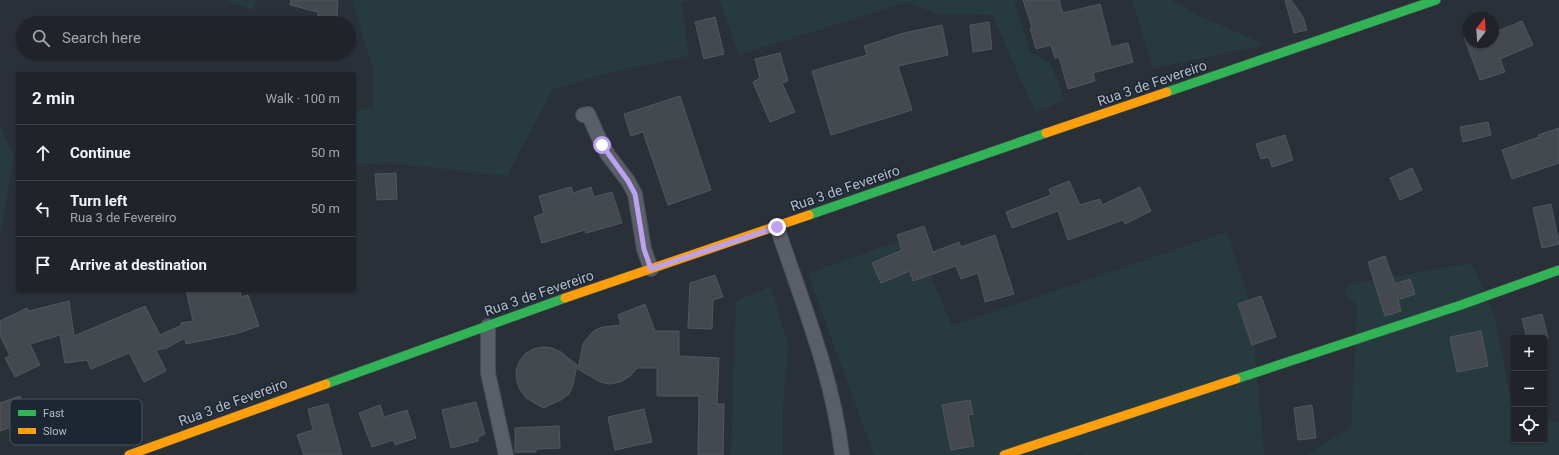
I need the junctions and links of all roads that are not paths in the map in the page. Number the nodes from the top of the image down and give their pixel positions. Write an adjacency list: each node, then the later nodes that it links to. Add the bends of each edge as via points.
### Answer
1 (1436, 0): 3 (main road, Rua 3 de Fevereiro)
2 (583, 116): 4 (street, via 588,114 602,145 635,194 644,249)
3 (777, 227): 4 (main road, Rua 3 de Fevereiro); 10 (street, via 832,394)
4 (651, 269): 6 (main road, Rua 3 de Fevereiro)
5 (1559, 270): 7 (main road)
6 (488, 326): 8 (main road, Rua 3 de Fevereiro); 9 (street, via 488,373)
7 (1028, 451): 11 (main road)
8 (129, 455)
9 (506, 455)
10 (842, 455)
11 (1004, 455)

